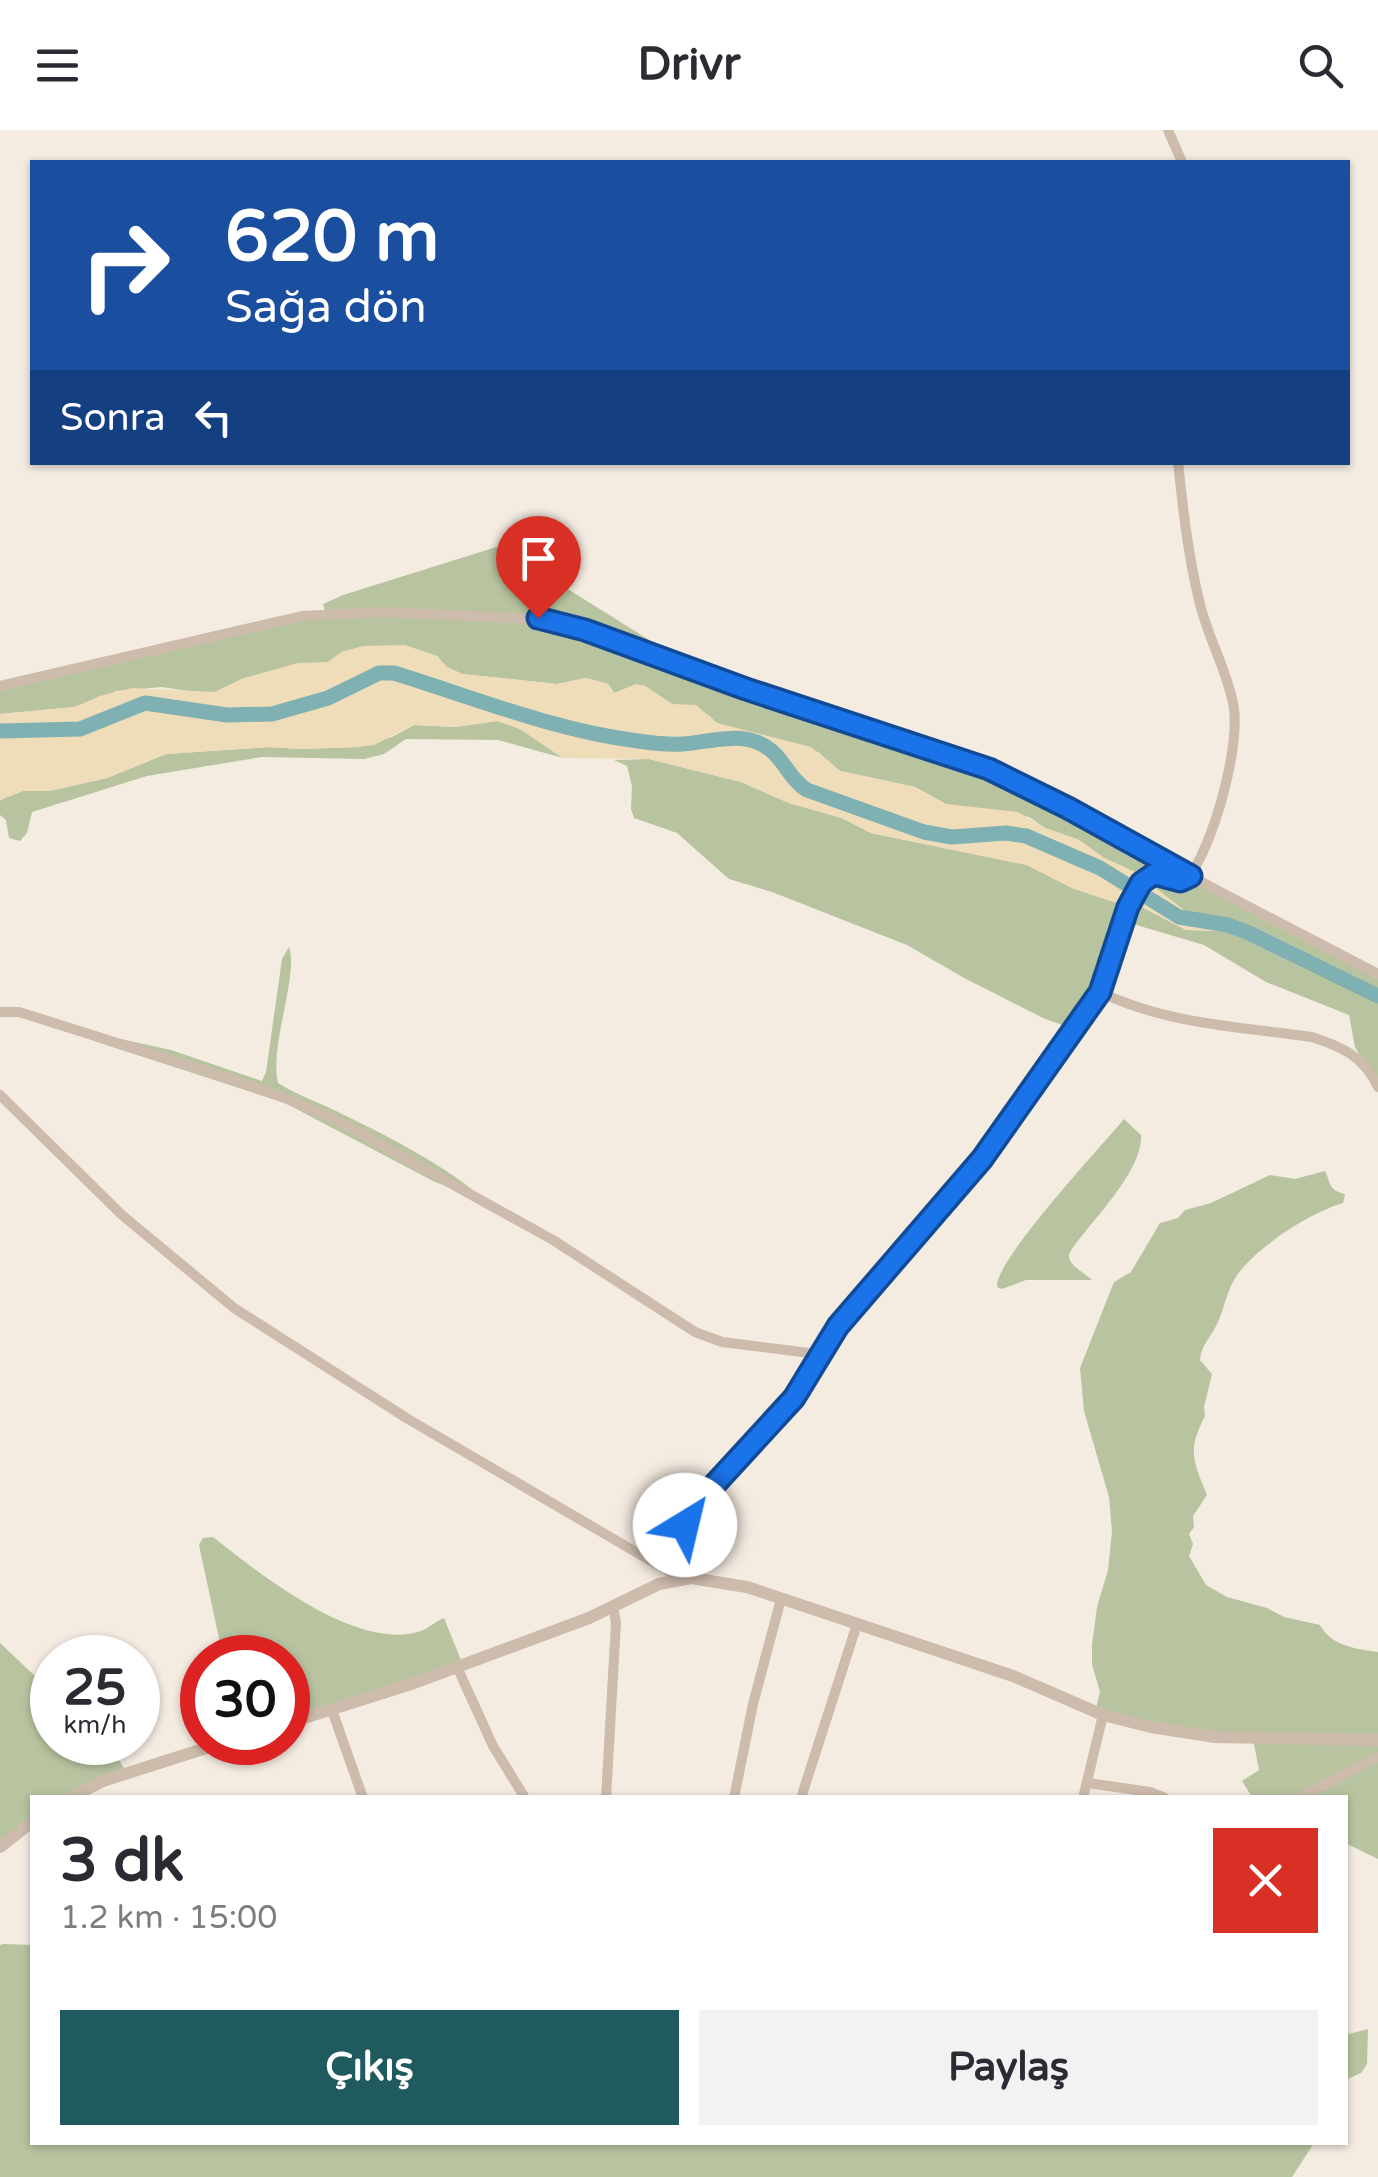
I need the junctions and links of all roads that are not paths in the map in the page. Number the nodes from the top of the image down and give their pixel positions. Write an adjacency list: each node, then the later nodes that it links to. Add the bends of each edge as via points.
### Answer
1 (1168, 130): 2 (street)
2 (1181, 160)
3 (1178, 465): 5 (street, via 1192,573 1236,724 1212,834)
4 (0, 686): 5 (street, via 302,616 538,618 989,769)
5 (1191, 876): 6 (street); 7 (street, via 1180,881 1154,874 1141,883)
6 (1378, 974)
7 (1100, 992): 9 (street, via 1168,1016 1312,1036 1362,1060); 11 (street, via 982,1159)
8 (0, 1012): 11 (street, via 32,1016 285,1098 553,1240 695,1332 722,1342)
9 (1378, 1088)
10 (0, 1095): 12 (street, via 122,1214 234,1308 408,1419)
11 (817, 1354): 12 (street, via 794,1398 704,1496)
12 (662, 1566): 13 (street)
13 (682, 1579): 14 (street, via 722,1581); 15 (street)
14 (781, 1599): 16 (street); 29 (street)
15 (613, 1606): 17 (street); 28 (street)
16 (857, 1624): 19 (street, via 1013,1676); 30 (street)
17 (457, 1667): 18 (street); 27 (street)
18 (332, 1710): 20 (street); 26 (street)
19 (1103, 1715): 21 (street, via 1215,1737); 24 (street)
20 (310, 1716)
21 (1378, 1740)
22 (180, 1757): 25 (street)
23 (1378, 1757): 33 (street)
24 (1088, 1783): 31 (street); 32 (street)
25 (76, 1795)
26 (362, 1795)
27 (522, 1795)
28 (606, 1795)
29 (735, 1795)
30 (802, 1795)
31 (1084, 1795)
32 (1157, 1795)
33 (1304, 1795)
34 (30, 1824): 35 (street)
35 (0, 1847)

